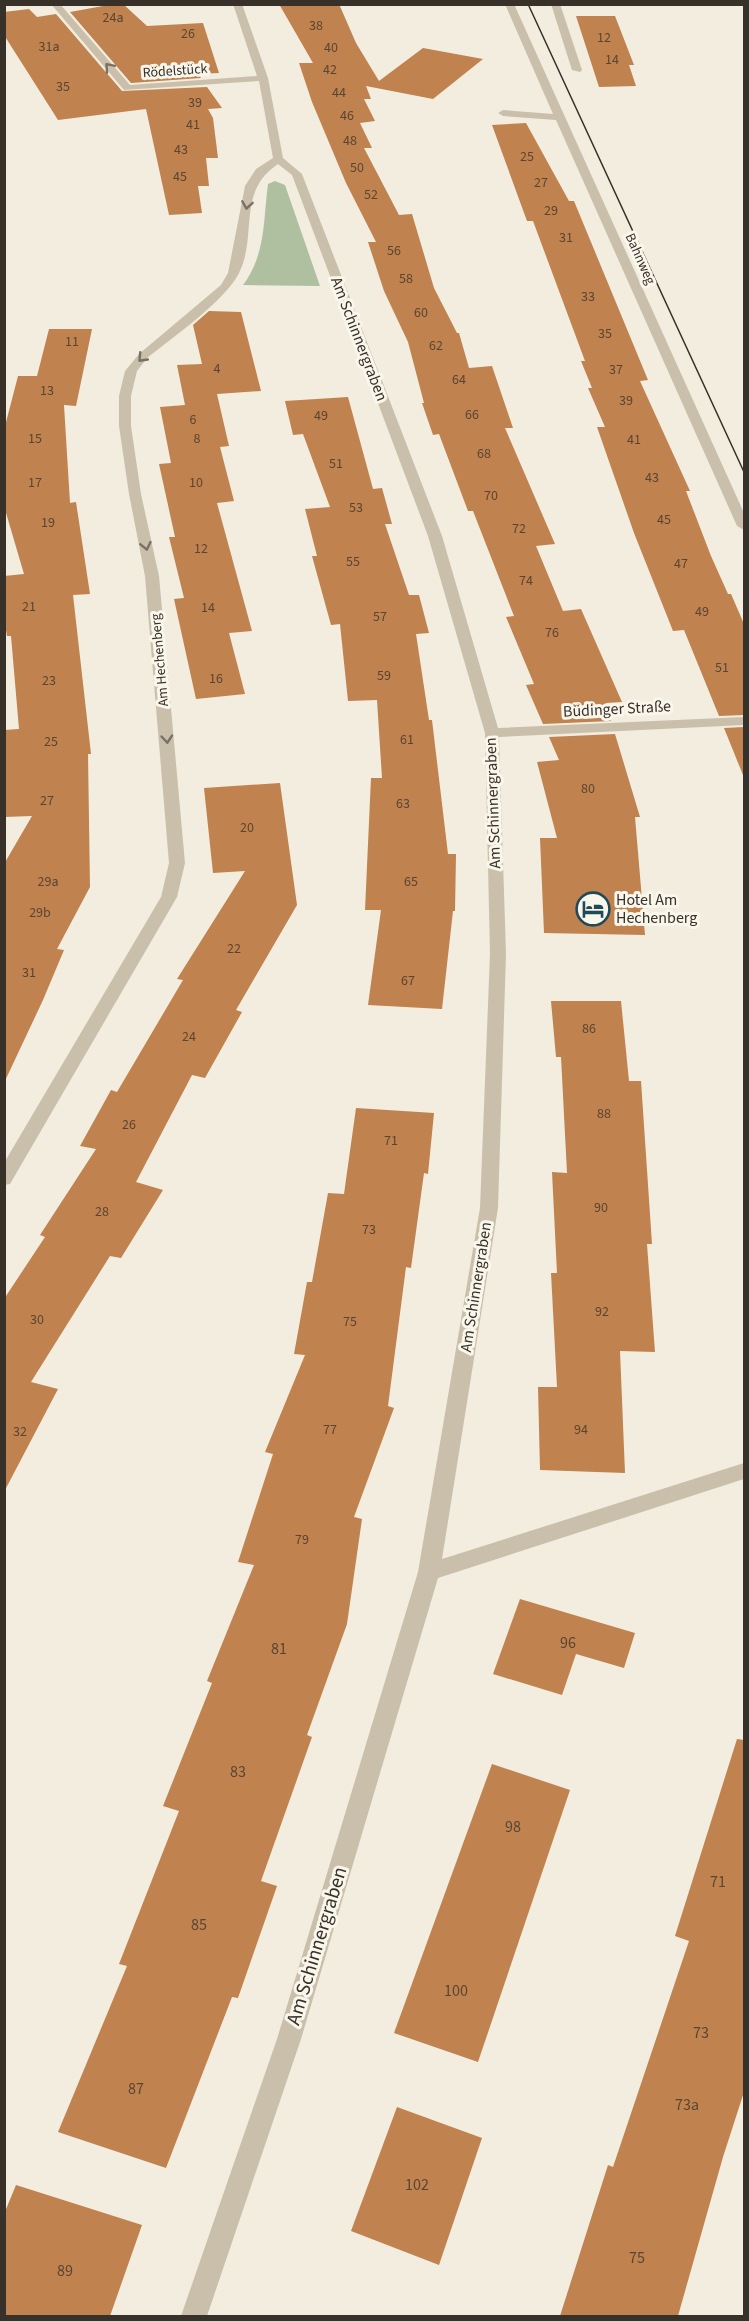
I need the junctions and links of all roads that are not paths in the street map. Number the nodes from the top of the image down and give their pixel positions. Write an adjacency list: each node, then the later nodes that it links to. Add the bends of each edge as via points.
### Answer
1 (55, 4): 6 (street, Rödelstück, one-way to 1, via 127,88)
2 (237, 4): 6 (street)
3 (509, 4): 8 (street, Bahnweg)
4 (555, 4): 5 (street)
5 (577, 70)
6 (263, 78): 9 (street)
7 (503, 113): 8 (street)
8 (560, 117): 10 (street, Bahnweg)
9 (278, 159): 12 (street, Am Schinnergraben, via 297,174 435,536); 13 (street, Am Hechenberg, one-way to 13, via 260,171 250,186 238,261 225,287 142,356 131,371 125,396 125,426 153,576 177,863 169,897)
10 (744, 526)
11 (744, 721): 12 (street, Büdinger Straße)
12 (492, 733): 15 (street, Am Schinnergraben, via 498,954 489,1208)
13 (4, 1179)
14 (744, 1472): 15 (street)
15 (429, 1572): 16 (street, Am Schinnergraben, via 286,2049)
16 (194, 2316)

